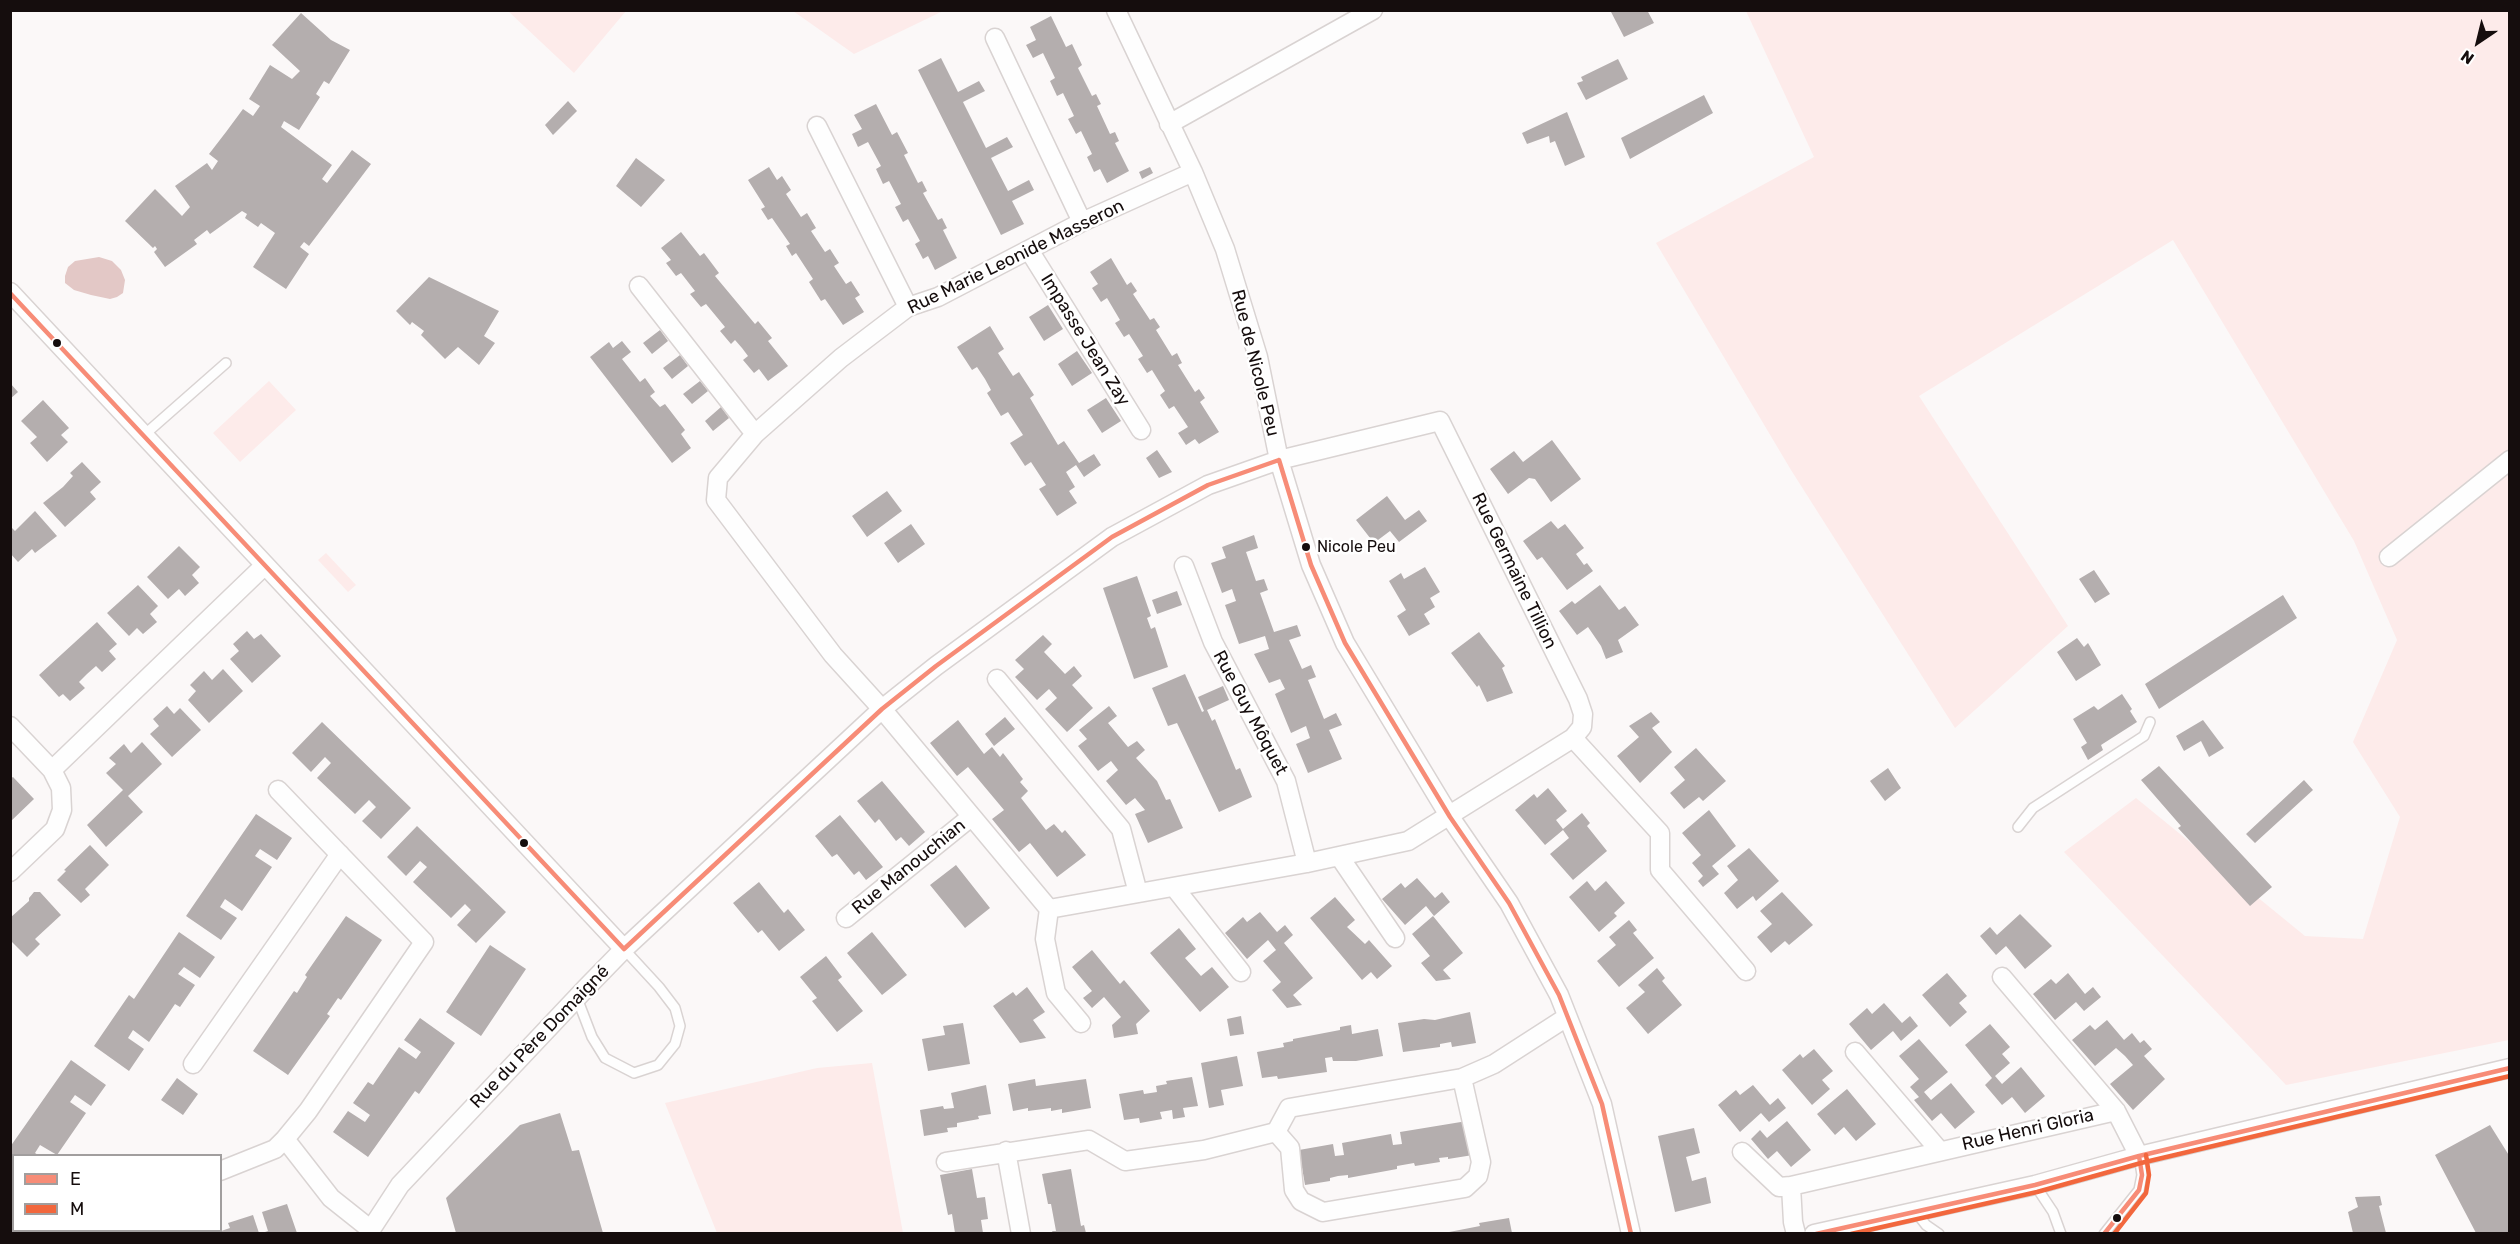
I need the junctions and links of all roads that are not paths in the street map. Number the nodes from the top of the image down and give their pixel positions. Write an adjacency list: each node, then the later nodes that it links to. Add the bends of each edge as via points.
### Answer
1 (1116, 10): 4 (street, Rue de Nicole Peu)
2 (1373, 10): 4 (street)
3 (995, 38): 7 (street)
4 (1170, 124): 6 (street, Rue de Nicole Peu)
5 (818, 126): 11 (street)
6 (1193, 172): 7 (street, Rue Marie Leonide Masseron); 16 (street, Rue de Nicole Peu, via 1225,249 1258,357)
7 (1082, 222): 8 (street, Rue Marie Leonide Masseron)
8 (1029, 250): 11 (street, Rue Marie Leonide Masseron, via 938,297); 13 (street, Impasse Jean Zay)
9 (639, 286): 14 (street)
10 (10, 292): 15 (street)
11 (908, 308): 14 (street, Rue Marie Leonide Masseron, via 842,358)
12 (226, 363): 15 (lane)
13 (1142, 430)
14 (755, 434): 22 (street, Rue Marie Leonide Masseron, via 718,478 716,500 832,655)
15 (143, 436): 19 (street)
16 (1279, 460): 22 (street, Rue du Père Domaigné, via 1208,485 1112,537); 25 (street, Rue Germaine Tillion, via 1440,421 1578,699 1582,728); 29 (street, Rue de Nicole Peu, via 1311,565 1345,643)
17 (2510, 460): 18 (street)
18 (2389, 557)
19 (265, 565): 26 (street); 40 (street)
20 (1184, 566): 33 (street, Rue Guy Môquet, via 1213,642 1286,781)
21 (997, 679): 36 (street, via 1121,829)
22 (882, 709): 28 (street); 40 (street, Rue du Père Domaigné)
23 (2150, 722): 30 (lane, via 2144,736 2033,808)
24 (10, 726): 26 (street)
25 (1573, 738): 29 (street); 41 (street, via 1660,833 1660,870)
26 (52, 770): 34 (street, via 60,788 62,810 55,829)
27 (278, 790): 31 (street)
28 (971, 817): 37 (street); 38 (street, Rue Manouchian)
29 (1449, 817): 32 (street, via 1408,841); 45 (street, Rue de Nicole Peu, via 1509,903)
30 (2018, 827)
31 (340, 854): 48 (street); 53 (street, via 424,942)
32 (1339, 856): 33 (street); 39 (street)
33 (1307, 863): 35 (street)
34 (10, 872)
35 (1174, 887): 36 (street); 42 (street)
36 (1138, 893): 37 (street)
37 (1049, 909): 46 (street, via 1045,939 1056,993)
38 (846, 918)
39 (1395, 938)
40 (624, 950): 44 (street, Rue du Père Domaigné); 44 (lane, via 675,1008 680,1026 675,1044 658,1065 634,1073 605,1058)
41 (1746, 971)
42 (1241, 972)
43 (2002, 977): 51 (street, Rue Henri Gloria)
44 (577, 998): 63 (street, Rue du Père Domaigné, via 400,1185)
45 (1567, 1017): 50 (street, via 1494,1064); 65 (street, Rue de Nicole Peu, via 1602,1104)
46 (1082, 1023)
47 (1855, 1052): 54 (street, Rue Henri Gloria)
48 (193, 1064)
49 (2510, 1068): 57 (street)
50 (1462, 1078): 52 (street, via 1289,1108); 52 (street, via 1481,1162 1478,1176 1465,1188 1323,1212 1301,1201 1294,1190 1290,1148)
51 (2116, 1111): 54 (street, Rue Henri Gloria); 57 (street, Rue Henri Gloria)
52 (1276, 1132): 55 (street, via 1204,1150 1125,1161 1089,1140)
53 (285, 1139): 59 (street, via 275,1149); 63 (street, via 331,1198)
54 (1939, 1150): 61 (street, Rue Henri Gloria)
55 (1006, 1151): 58 (street); 64 (street)
56 (1742, 1152): 61 (street, via 1779,1187)
57 (2139, 1156): 60 (street); 70 (lane, via 2139,1190)
58 (946, 1162)
59 (222, 1170)
60 (2035, 1185): 62 (street); 69 (lane)
61 (1791, 1186): 66 (street)
62 (1915, 1211): 67 (street); 68 (lane)
63 (369, 1231)
64 (1021, 1233)
65 (1631, 1233)
66 (1796, 1233)
67 (1814, 1233)
68 (1939, 1233)
69 (2061, 1233)
70 (2104, 1233)

